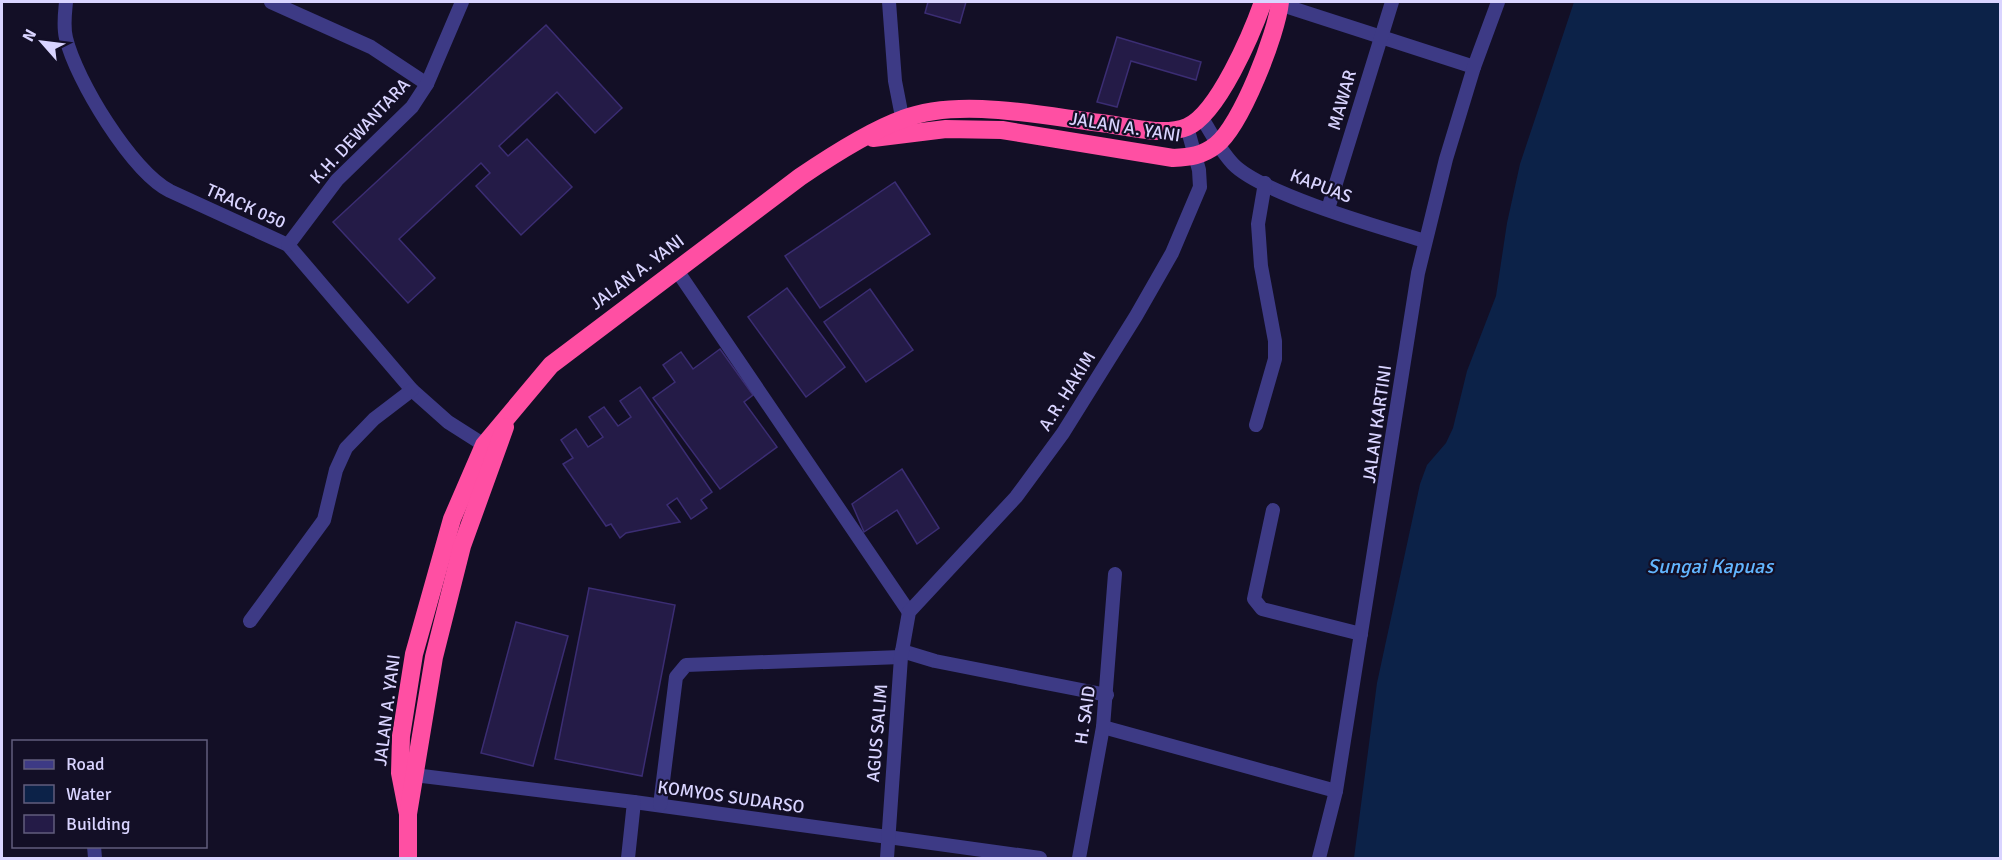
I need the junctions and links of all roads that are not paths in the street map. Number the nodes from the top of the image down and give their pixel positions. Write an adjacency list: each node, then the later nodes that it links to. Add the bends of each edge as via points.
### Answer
1 (66, 2): 18 (street, TRACK 050, via 65,36 70,52 89,90 142,171 157,185)
2 (271, 2): 10 (street, via 371,47)
3 (462, 2): 10 (street, K.H. DEWANTARA)
4 (889, 2): 12 (street)
5 (1274, 2): 8 (street); 11 (highway, JALAN A. YANI, via 1214,104); 13 (highway, JALAN A. YANI, via 1267,49 1245,103)
6 (1392, 2): 8 (street, MAWAR)
7 (1498, 2): 9 (street, JALAN KARTINI)
8 (1379, 37): 9 (street); 16 (street, MAWAR)
9 (1474, 67): 17 (street, JALAN KARTINI)
10 (427, 84): 18 (street, K.H. DEWANTARA, via 412,107 337,180)
11 (1194, 122): 12 (highway, JALAN A. YANI, via 1156,130 993,110 942,111); 13 (street, KAPUAS); 14 (street, A.R. HAKIM)
12 (904, 127): 14 (highway, JALAN A. YANI, via 1002,130 1173,158); 19 (highway, JALAN A. YANI, via 865,139 826,159)
13 (1218, 144): 14 (highway, JALAN A. YANI); 15 (street, KAPUAS, via 1233,164)
14 (1196, 157): 25 (street, A.R. HAKIM, via 1200,187 1177,243 1063,433 1016,497)
15 (1265, 183): 16 (street, KAPUAS); 21 (street, via 1258,224 1275,359)
16 (1328, 209): 17 (street, KAPUAS)
17 (1425, 241): 27 (street, JALAN KARTINI)
18 (288, 245): 20 (street, TRACK 050)
19 (676, 269): 22 (highway, JALAN A. YANI, via 551,365 508,414); 25 (street)
20 (412, 390): 22 (street, TRACK 050, via 448,422); 26 (street, via 374,418 346,448 336,470 324,519)
21 (1256, 425)
22 (490, 449): 31 (highway, JALAN A. YANI, via 451,588)
23 (1273, 510): 27 (street, via 1256,604 1262,609)
24 (1115, 574): 29 (street, H. SAID)
25 (909, 612): 28 (street, AGUS SALIM)
26 (250, 621)
27 (1362, 634): 32 (street, JALAN KARTINI)
28 (901, 654): 29 (street); 34 (street, via 686,665 676,677); 35 (street, AGUS SALIM)
29 (1107, 695): 30 (street, H. SAID)
30 (1104, 727): 32 (street); 40 (street, H. SAID)
31 (408, 774): 33 (street, KOMYOS SUDARSO); 36 (highway, JALAN A. YANI)
32 (1336, 791): 41 (street, JALAN KARTINI)
33 (634, 802): 34 (street, KOMYOS SUDARSO); 37 (street)
34 (660, 805): 35 (street, KOMYOS SUDARSO)
35 (888, 839): 38 (street, AGUS SALIM); 39 (street, KOMYOS SUDARSO)
36 (408, 858)
37 (628, 858)
38 (887, 858)
39 (1040, 858)
40 (1079, 858)
41 (1319, 858)

